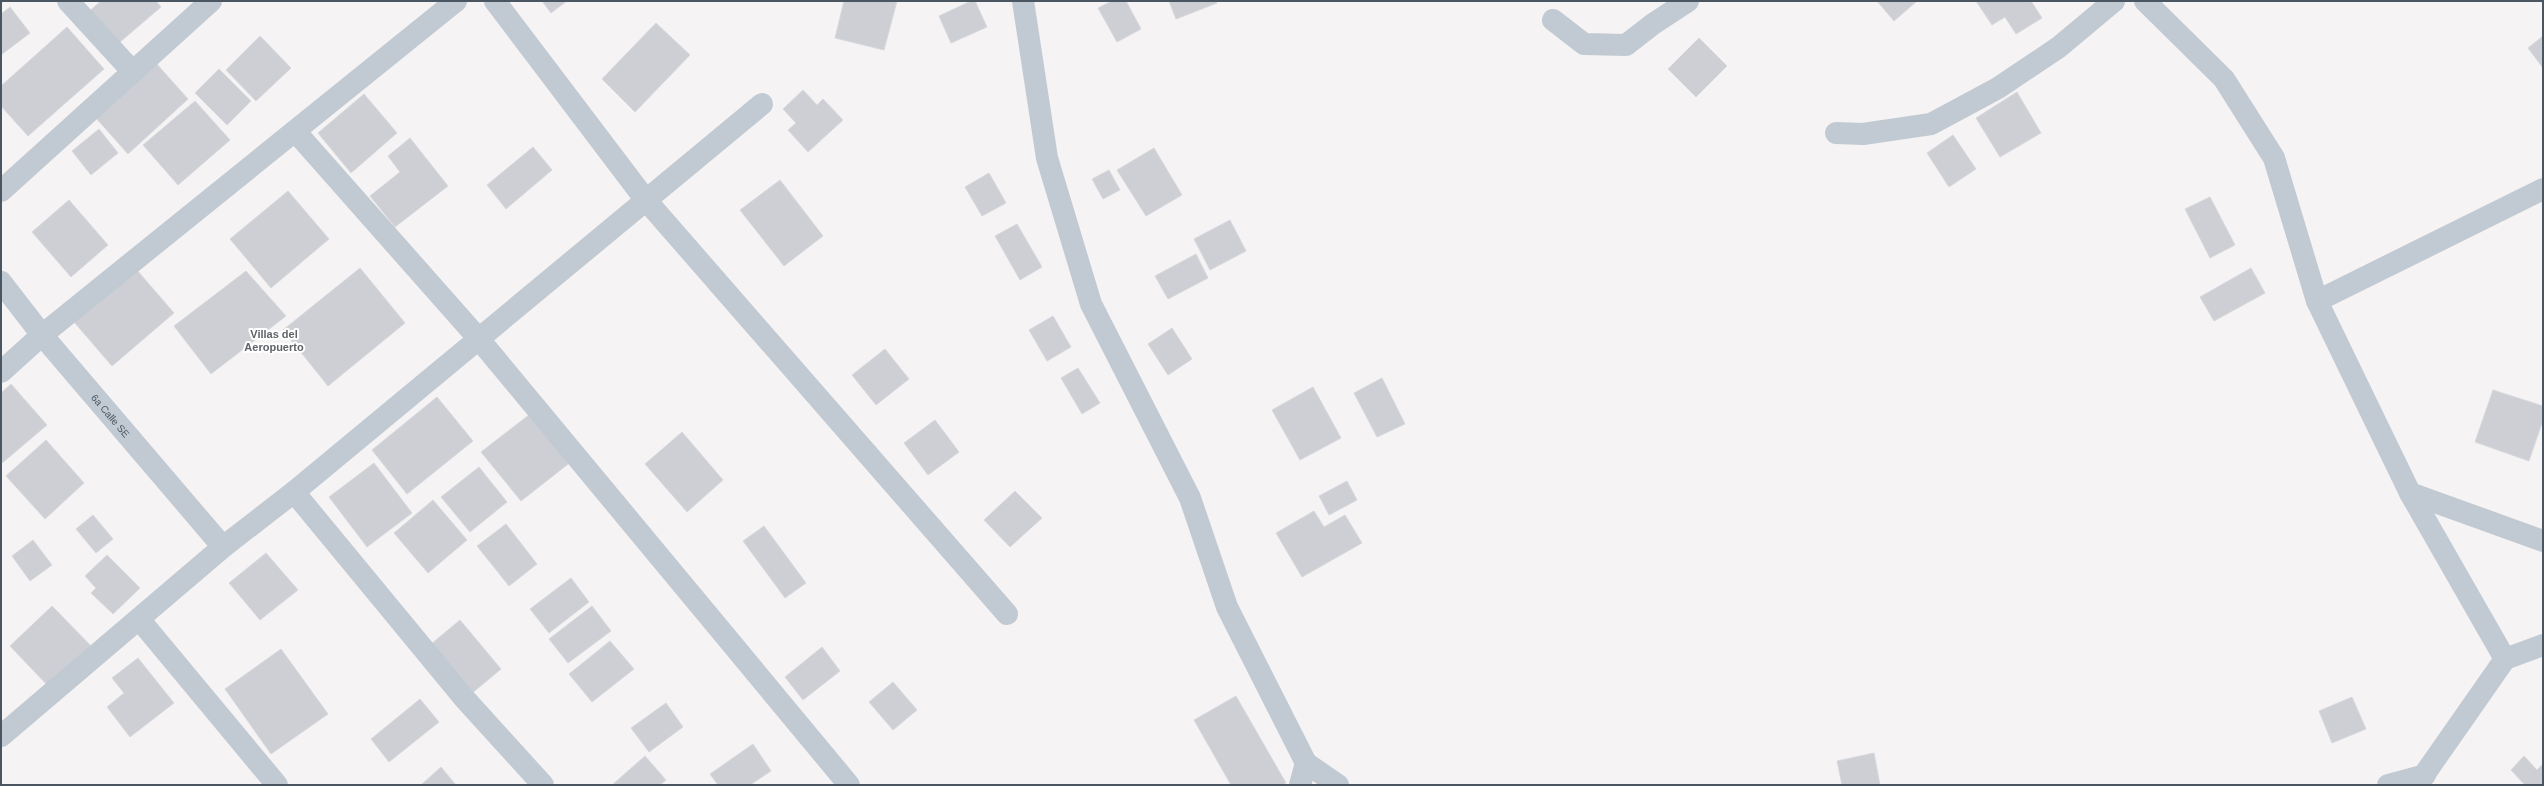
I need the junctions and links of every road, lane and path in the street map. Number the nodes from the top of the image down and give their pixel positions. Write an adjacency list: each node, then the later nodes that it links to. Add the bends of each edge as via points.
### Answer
1 (68, 1): 10 (street)
2 (211, 1): 10 (street)
3 (456, 1): 12 (street)
4 (495, 1): 16 (street)
5 (1023, 1): 31 (street, via 1047,158 1091,304 1190,498 1227,607)
6 (1688, 1): 9 (street, via 1626,45 1584,44)
7 (2114, 1): 13 (street, via 2060,47 1998,88 1931,124 1863,134)
8 (2145, 1): 18 (street, via 2224,79 2274,158)
9 (1553, 20)
10 (133, 72): 15 (street)
11 (762, 104): 16 (street)
12 (295, 131): 19 (street); 20 (street)
13 (1836, 133)
14 (2543, 189): 18 (street)
15 (1, 191)
16 (645, 199): 20 (street); 26 (street)
17 (1, 282): 19 (street, 6a Calle SE)
18 (2318, 301): 23 (street)
19 (42, 335): 21 (street); 25 (street, 6a Calle SE)
20 (478, 338): 22 (street); 35 (street)
21 (1, 372)
22 (294, 492): 25 (street); 34 (street, via 464,698)
23 (2410, 493): 24 (street); 29 (street)
24 (2543, 541)
25 (223, 547): 27 (street)
26 (1007, 614)
27 (140, 619): 30 (street); 33 (street)
28 (2543, 645): 29 (street)
29 (2505, 659): 32 (street)
30 (1, 736)
31 (1306, 763): 36 (street); 37 (street)
32 (2421, 780): 38 (street)
33 (277, 785)
34 (543, 785)
35 (849, 785)
36 (1300, 785)
37 (1338, 785)
38 (2388, 785)

